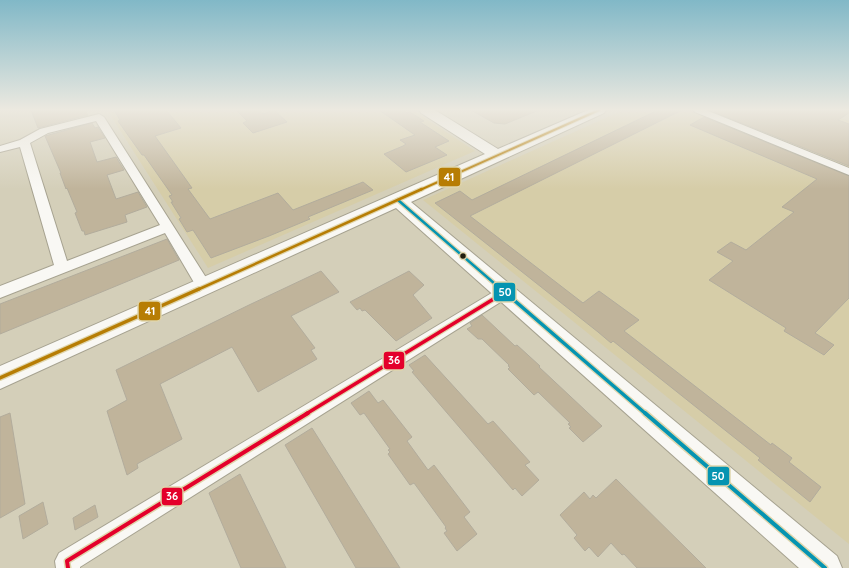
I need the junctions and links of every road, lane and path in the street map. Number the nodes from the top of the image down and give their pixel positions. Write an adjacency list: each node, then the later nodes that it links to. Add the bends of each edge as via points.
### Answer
1 (34, 137): 7 (street)
2 (111, 137): 12 (street)
3 (474, 137): 9 (street)
4 (479, 137): 9 (street)
5 (538, 137): 9 (street)
6 (763, 137): 10 (street)
7 (24, 142): 8 (street); 13 (street)
8 (0, 149)
9 (502, 152): 11 (street)
10 (849, 172)
11 (398, 200): 14 (street); 16 (street)
12 (168, 226): 13 (street); 14 (street)
13 (62, 268): 15 (street)
14 (204, 287): 17 (street)
15 (0, 292)
16 (505, 292): 18 (street, via 67,561); 19 (street)
17 (0, 378)
18 (68, 568)
19 (825, 568)

